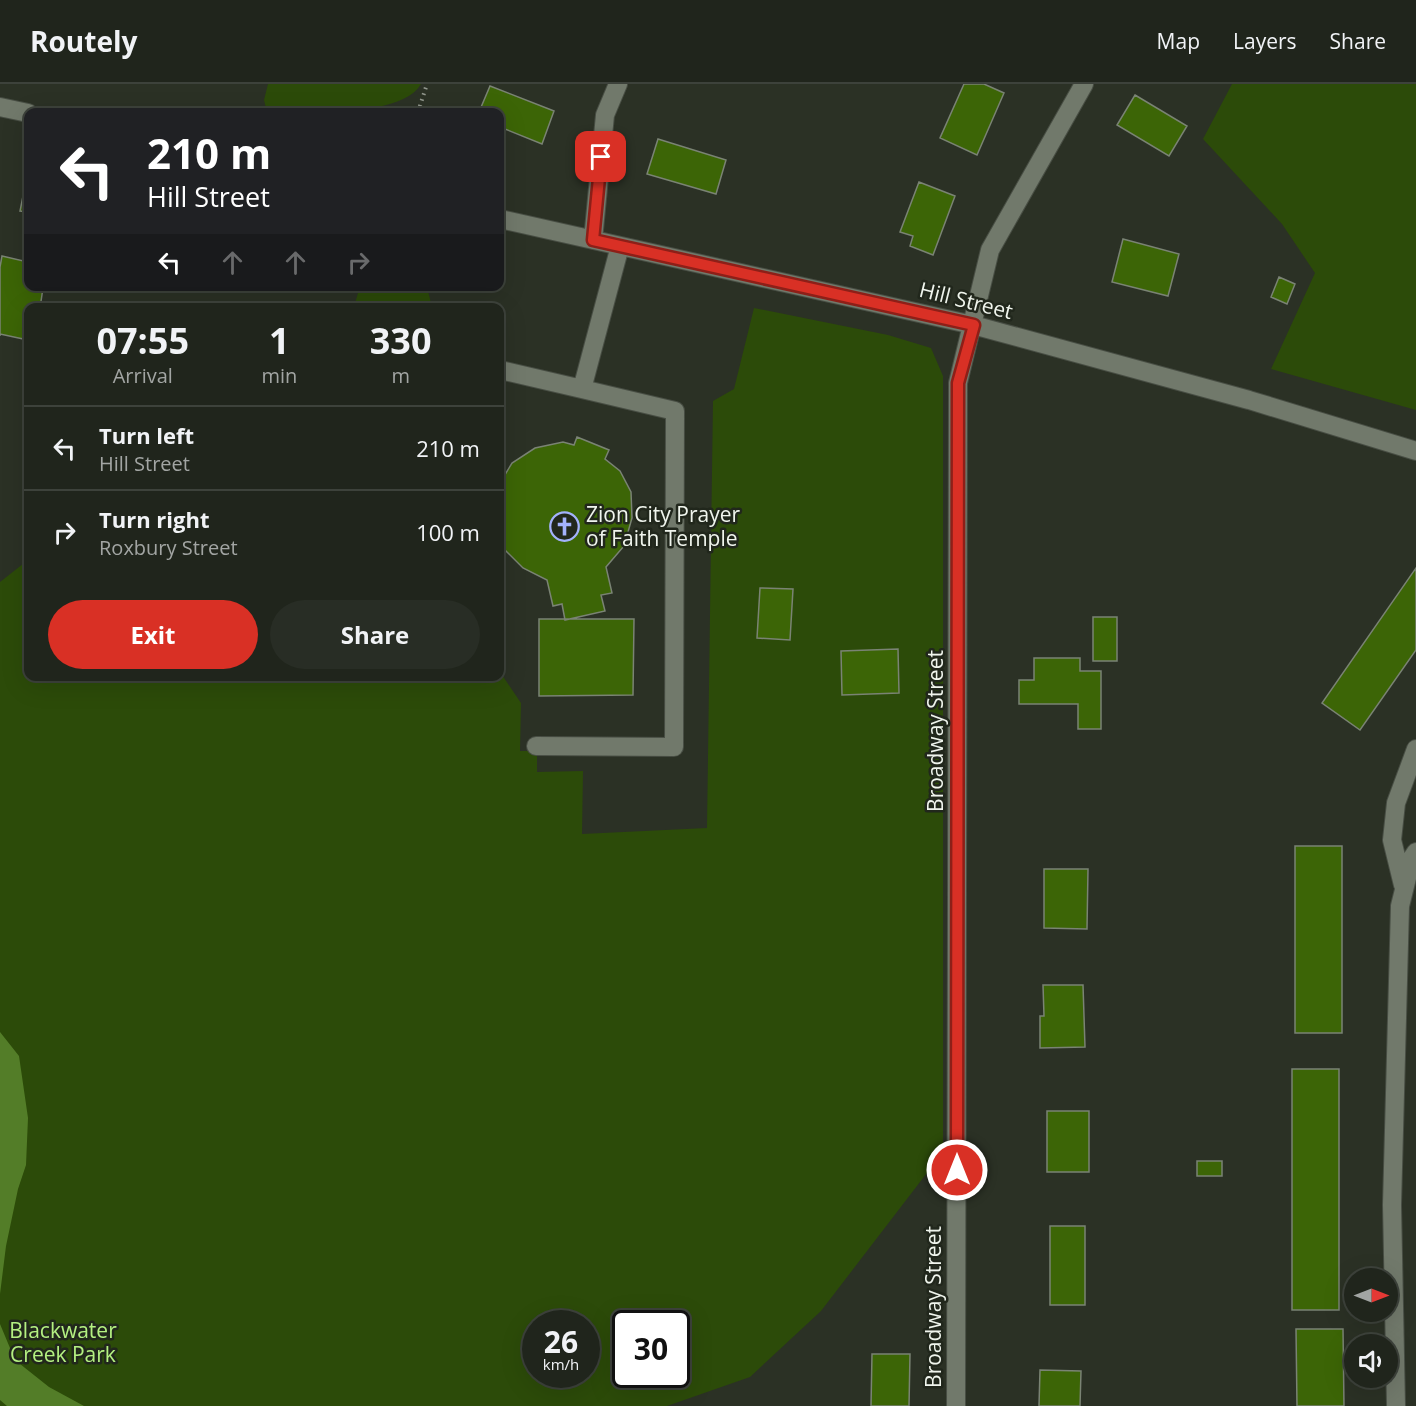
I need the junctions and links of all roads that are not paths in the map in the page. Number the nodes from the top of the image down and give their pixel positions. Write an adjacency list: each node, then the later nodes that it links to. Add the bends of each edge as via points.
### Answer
1 (618, 84): 6 (street, via 605,115)
2 (1084, 84): 8 (street, Broadway Street, via 990,250)
3 (0, 107): 4 (street)
4 (24, 112)
5 (504, 220): 6 (street, Hill Street)
6 (593, 240): 7 (street, Hill Street)
7 (620, 246): 8 (street, Hill Street); 10 (street)
8 (974, 325): 11 (street, Hill Street); 16 (street, Broadway Street, via 958,383)
9 (504, 371): 10 (street)
10 (582, 389): 12 (street, via 675,411 674,747)
11 (1416, 451)
12 (536, 746)
13 (1416, 749): 15 (street, via 1396,803 1392,840)
14 (1416, 852): 15 (street)
15 (1404, 889): 17 (street, via 1400,906 1392,1205)
16 (956, 1406)
17 (1396, 1406)

